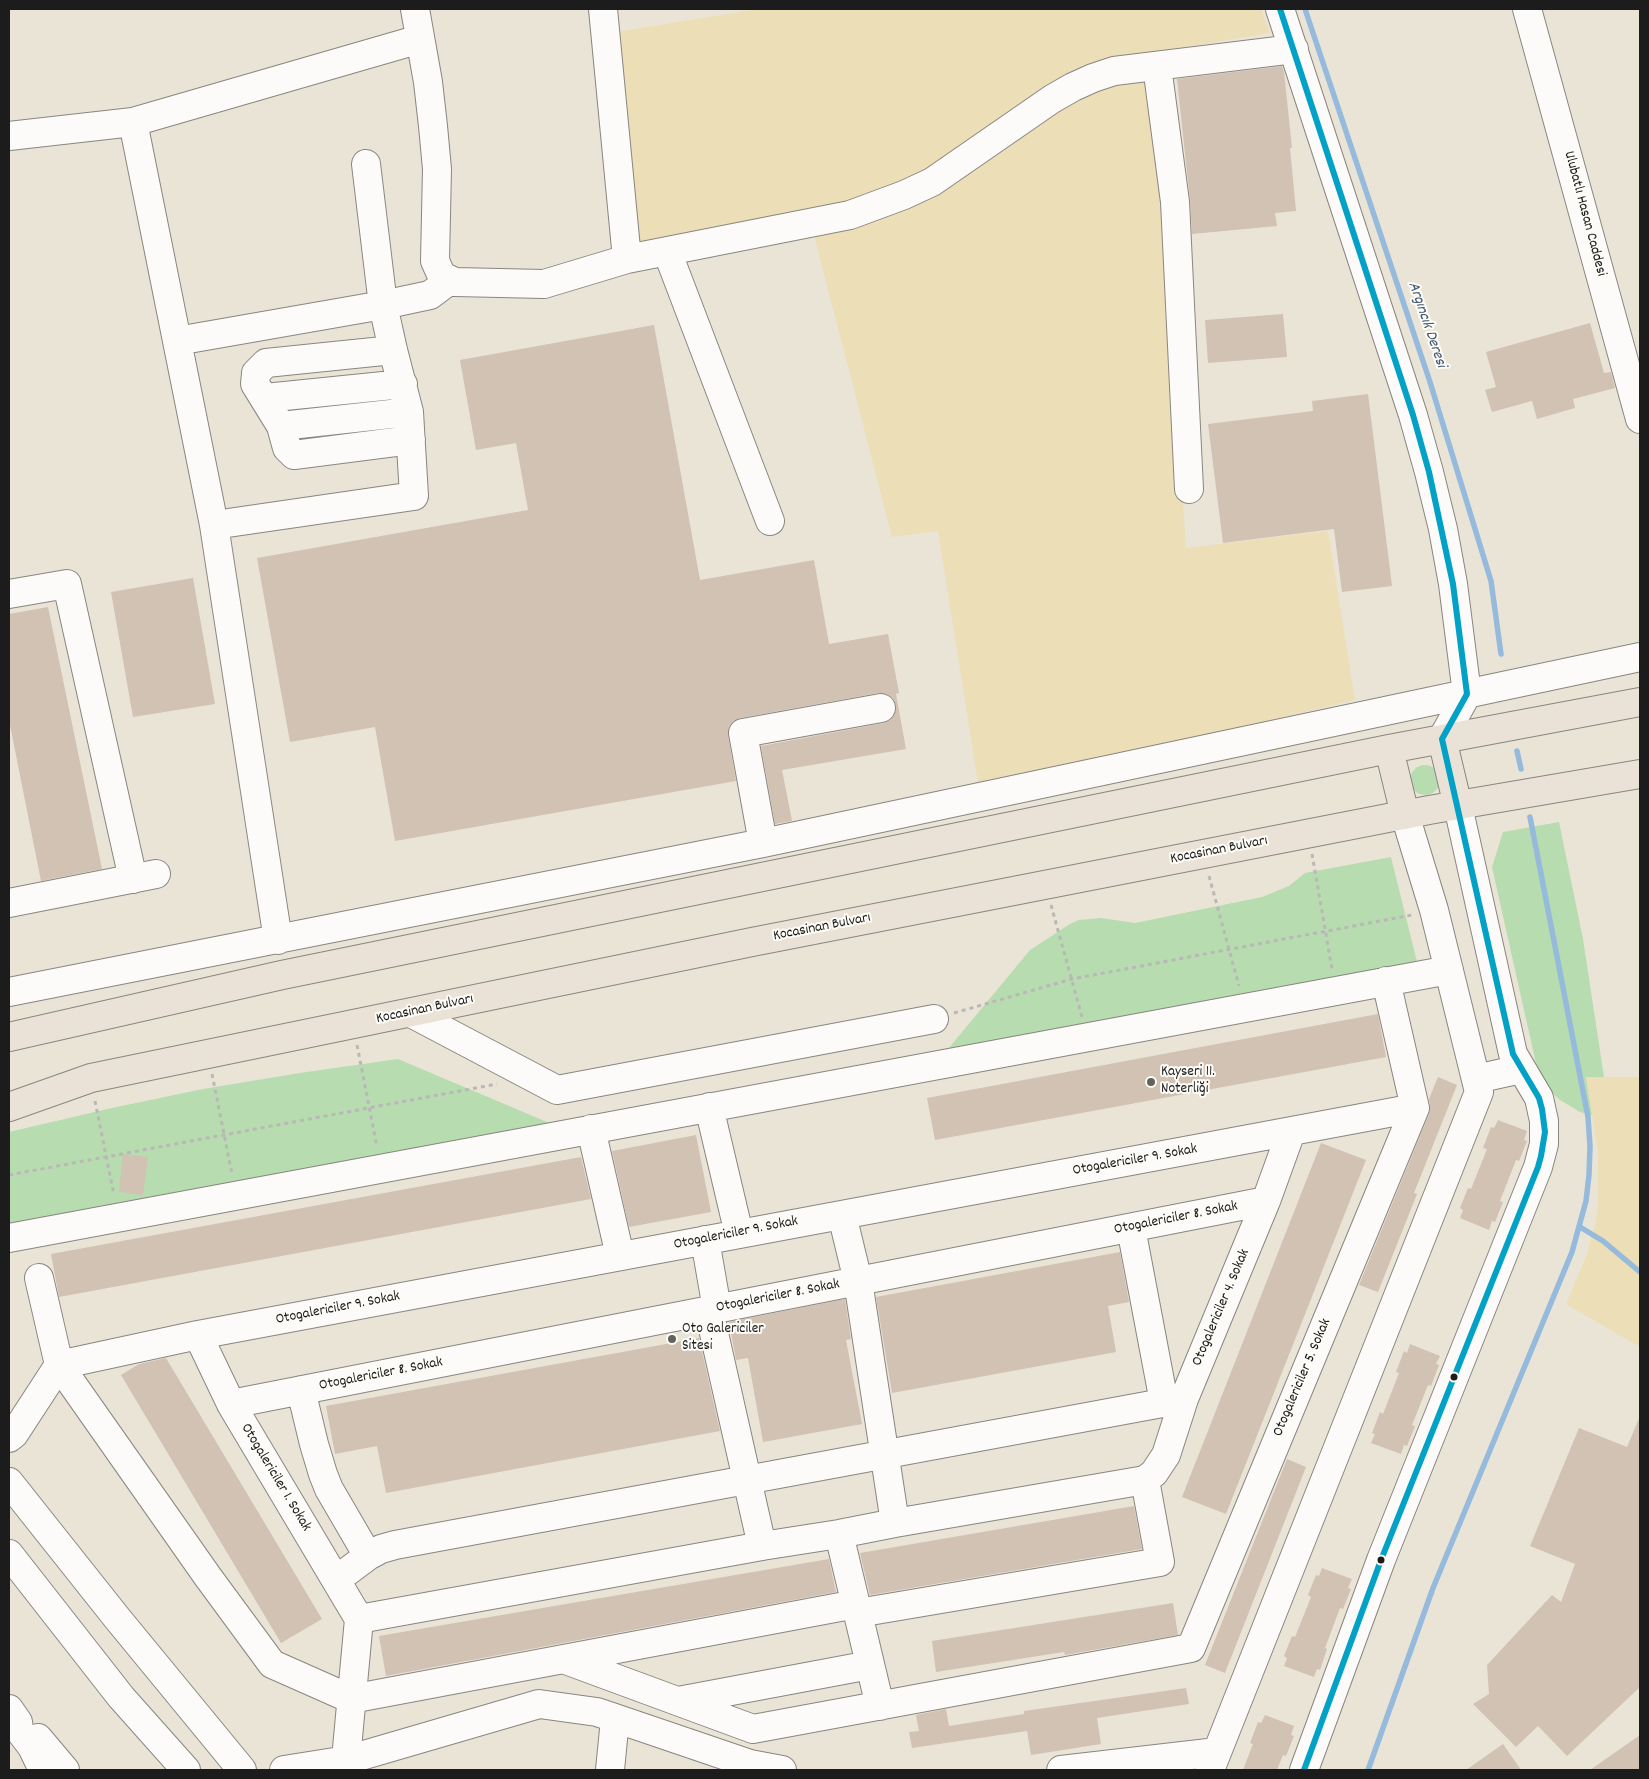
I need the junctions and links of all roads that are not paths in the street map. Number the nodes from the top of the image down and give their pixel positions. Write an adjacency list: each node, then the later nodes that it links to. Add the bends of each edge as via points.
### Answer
1 (415, 9): 5 (street)
2 (603, 9): 12 (street)
3 (1280, 9): 6 (street)
4 (1527, 9): 20 (street, Ulubatlı Hasan Caddesi)
5 (420, 39): 8 (street); 13 (street, via 437,169 435,261 440,272)
6 (1294, 49): 7 (street); 28 (street, via 1429,472 1453,584)
7 (1157, 66): 11 (street, via 1114,71 1073,87 932,182 876,207 824,221); 23 (street, via 1176,202)
8 (133, 122): 9 (street); 15 (street)
9 (9, 136)
10 (366, 164): 14 (street)
11 (667, 251): 12 (street); 24 (street)
12 (627, 259): 13 (street, via 544,284)
13 (450, 280): 14 (street, via 430,295)
14 (383, 305): 15 (street); 16 (street)
15 (177, 340): 25 (street)
16 (392, 350): 17 (street); 18 (street, via 266,363 256,373 255,384)
17 (403, 384): 18 (street); 19 (street)
18 (265, 398): 21 (street)
19 (409, 412): 21 (street); 22 (street)
20 (1640, 419)
21 (281, 426): 22 (street, via 286,448 294,456)
22 (411, 440): 25 (street, via 414,496)
23 (1189, 489)
24 (770, 521)
25 (214, 525): 38 (street)
26 (9, 594): 37 (street, via 66,584 145,877)
27 (1640, 657): 28 (street)
28 (1467, 694): 31 (street); 36 (street)
29 (1640, 702): 31 (highway)
30 (881, 708): 36 (street, via 743,733)
31 (1442, 739): 32 (highway); 34 (highway)
32 (1389, 749): 35 (highway); 44 (highway, via 282,975)
33 (1640, 774): 34 (highway, Kocasinan Bulvarı)
34 (1458, 806): 35 (highway, Kocasinan Bulvarı); 45 (street, via 1513,1054)
35 (1405, 815): 39 (street); 42 (highway, Kocasinan Bulvarı, via 752,942)
36 (763, 843): 38 (street)
37 (10, 898)
38 (278, 940): 41 (street)
39 (1449, 970): 40 (street); 46 (street)
40 (1386, 981): 48 (street); 49 (street)
41 (9, 992)
42 (411, 1013): 43 (street, via 557,1090); 47 (highway, Kocasinan Bulvarı, via 91,1078)
43 (934, 1019)
44 (9, 1036)
45 (1522, 1069): 46 (street); 98 (street, via 1542,1109 1545,1132 1542,1156 1381,1560)
46 (1476, 1078): 87 (street, via 1479,1092)
47 (10, 1107)
48 (709, 1107): 50 (street); 55 (street)
49 (1415, 1108): 51 (street, Otogalericiler 9. Sokak); 84 (street, Otogalericiler 5. Sokak, via 1191,1648)
50 (591, 1129): 56 (street); 58 (street)
51 (1291, 1132): 52 (street, Otogalericiler 4. Sokak); 53 (street, Otogalericiler 9. Sokak)
52 (1266, 1201): 54 (street, Otogalericiler 8. Sokak); 65 (street, Otogalericiler 4. Sokak)
53 (842, 1215): 55 (street, Otogalericiler 9. Sokak); 60 (street)
54 (1131, 1228): 60 (street, Otogalericiler 8. Sokak); 65 (street)
55 (739, 1234): 57 (street, Otogalericiler 9. Sokak)
56 (9, 1238)
57 (705, 1240): 58 (street, Otogalericiler 9. Sokak); 61 (street)
58 (620, 1256): 62 (street, Otogalericiler 9. Sokak)
59 (39, 1278): 63 (street)
60 (858, 1281): 61 (street, Otogalericiler 8. Sokak); 68 (street)
61 (713, 1310): 64 (street, Otogalericiler 8. Sokak); 69 (street)
62 (198, 1335): 63 (street, Otogalericiler 9. Sokak); 66 (street, Otogalericiler 1. Sokak)
63 (59, 1365): 67 (street); 82 (street, via 272,1664)
64 (301, 1390): 66 (street, Otogalericiler 8. Sokak); 76 (street, via 329,1489)
65 (1174, 1401): 68 (street); 70 (street, Otogalericiler 4. Sokak, via 1166,1455)
66 (231, 1404): 77 (street, Otogalericiler 1. Sokak)
67 (9, 1438)
68 (884, 1455): 69 (street); 72 (street)
69 (747, 1480): 74 (street); 76 (street, via 395,1545)
70 (1145, 1480): 72 (street); 78 (street, via 1160,1562)
71 (9, 1482): 93 (street)
72 (895, 1523): 73 (street)
73 (839, 1534): 74 (street); 78 (street)
74 (762, 1546): 79 (street)
75 (9, 1554): 92 (street, via 121,1696)
76 (368, 1556): 77 (street)
77 (336, 1580): 79 (street, Otogalericiler 1. Sokak)
78 (857, 1609): 80 (street); 81 (street)
79 (359, 1619): 82 (street)
80 (563, 1659): 82 (street); 83 (street)
81 (870, 1665): 83 (street); 84 (street)
82 (351, 1698): 88 (street)
83 (677, 1701): 84 (street, via 753,1729)
84 (880, 1706)
85 (13, 1715): 90 (street); 91 (street, via 29,1727)
86 (615, 1718): 88 (street, via 539,1704); 89 (street); 95 (street)
87 (1213, 1761): 97 (street)
88 (346, 1765): 94 (street)
89 (756, 1767): 96 (street)
90 (43, 1770)
91 (65, 1770)
92 (186, 1770)
93 (242, 1770)
94 (284, 1770)
95 (610, 1770)
96 (782, 1770)
97 (1061, 1770)
98 (1304, 1770)

